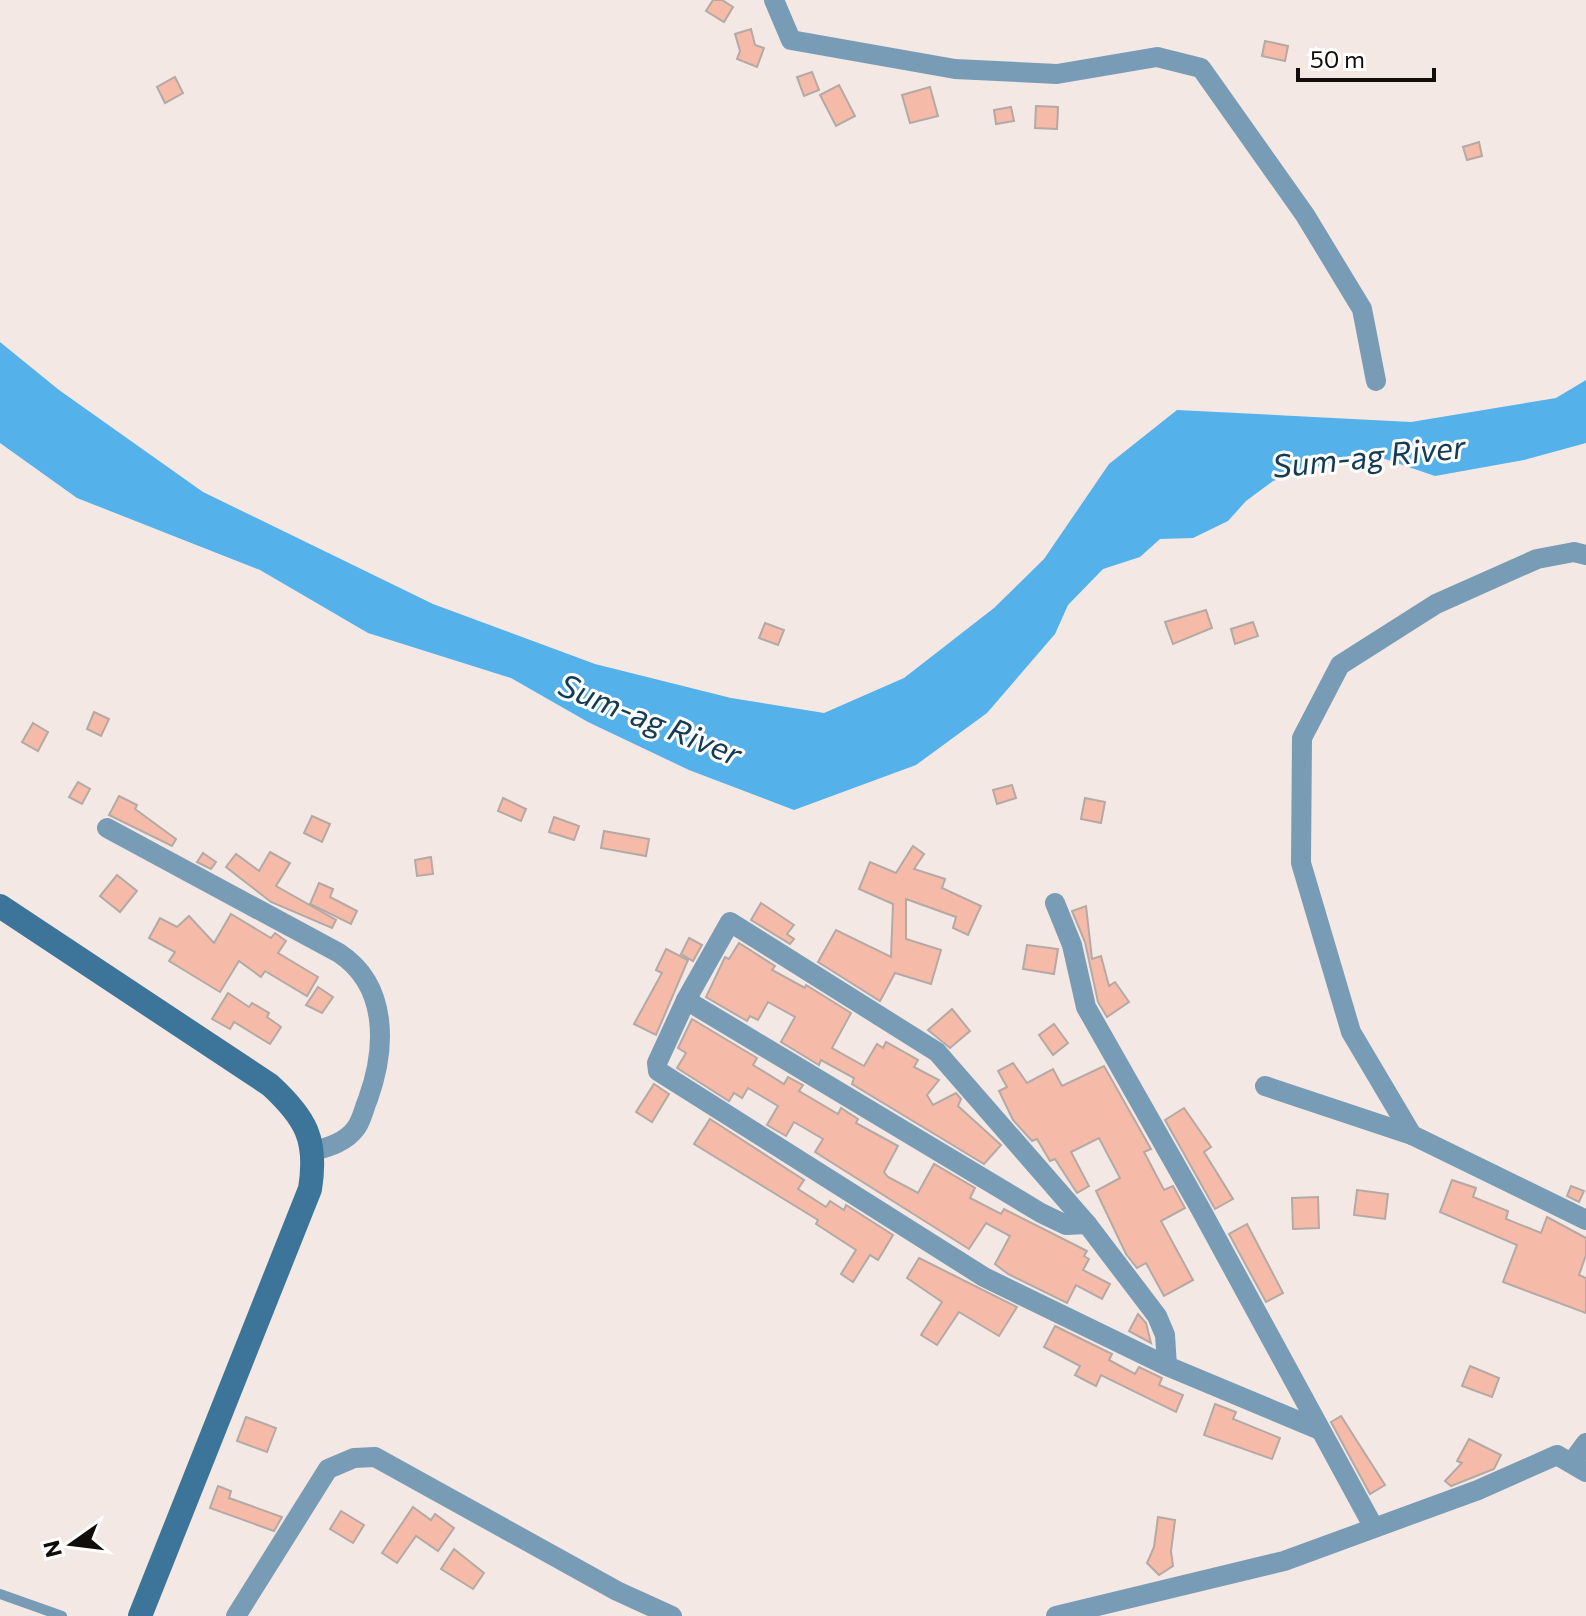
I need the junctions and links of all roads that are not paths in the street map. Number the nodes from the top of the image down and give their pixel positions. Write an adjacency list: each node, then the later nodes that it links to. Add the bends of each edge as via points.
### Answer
1 (774, 0): 2 (street, via 791,40 955,69 1057,74 1157,57 1201,68 1305,215 1362,309)
2 (1376, 381)
3 (1586, 555): 9 (street, via 1537,559 1436,604 1340,665 1302,738 1301,863 1351,1032)
4 (107, 828): 10 (street, via 339,953 360,970 375,999 381,1030 373,1084 357,1127 336,1145)
5 (1055, 903): 14 (street, via 1072,945 1086,1007)
6 (0, 906): 10 (main road, via 270,1085 302,1119)
7 (686, 1000): 12 (street, via 1041,1213 1066,1225); 12 (street, via 730,922 924,1040); 13 (street, via 658,1071 984,1277)
8 (1265, 1086): 9 (street)
9 (1412, 1135): 11 (street)
10 (314, 1151): 21 (main road, via 310,1189)
11 (1586, 1220)
12 (1087, 1224): 13 (street, via 1157,1316 1165,1335)
13 (1167, 1366): 14 (street)
14 (1320, 1430): 17 (street)
15 (1586, 1443): 16 (street)
16 (1579, 1467): 17 (street, via 1557,1455 1478,1490)
17 (1373, 1526): 25 (street, via 1284,1561)
18 (0, 1594): 20 (lane)
19 (632, 1598): 22 (street, via 375,1457 354,1458 328,1469); 23 (street); 24 (street)
20 (62, 1616)
21 (140, 1616)
22 (236, 1616)
23 (646, 1616)
24 (672, 1616)
25 (1056, 1616)

